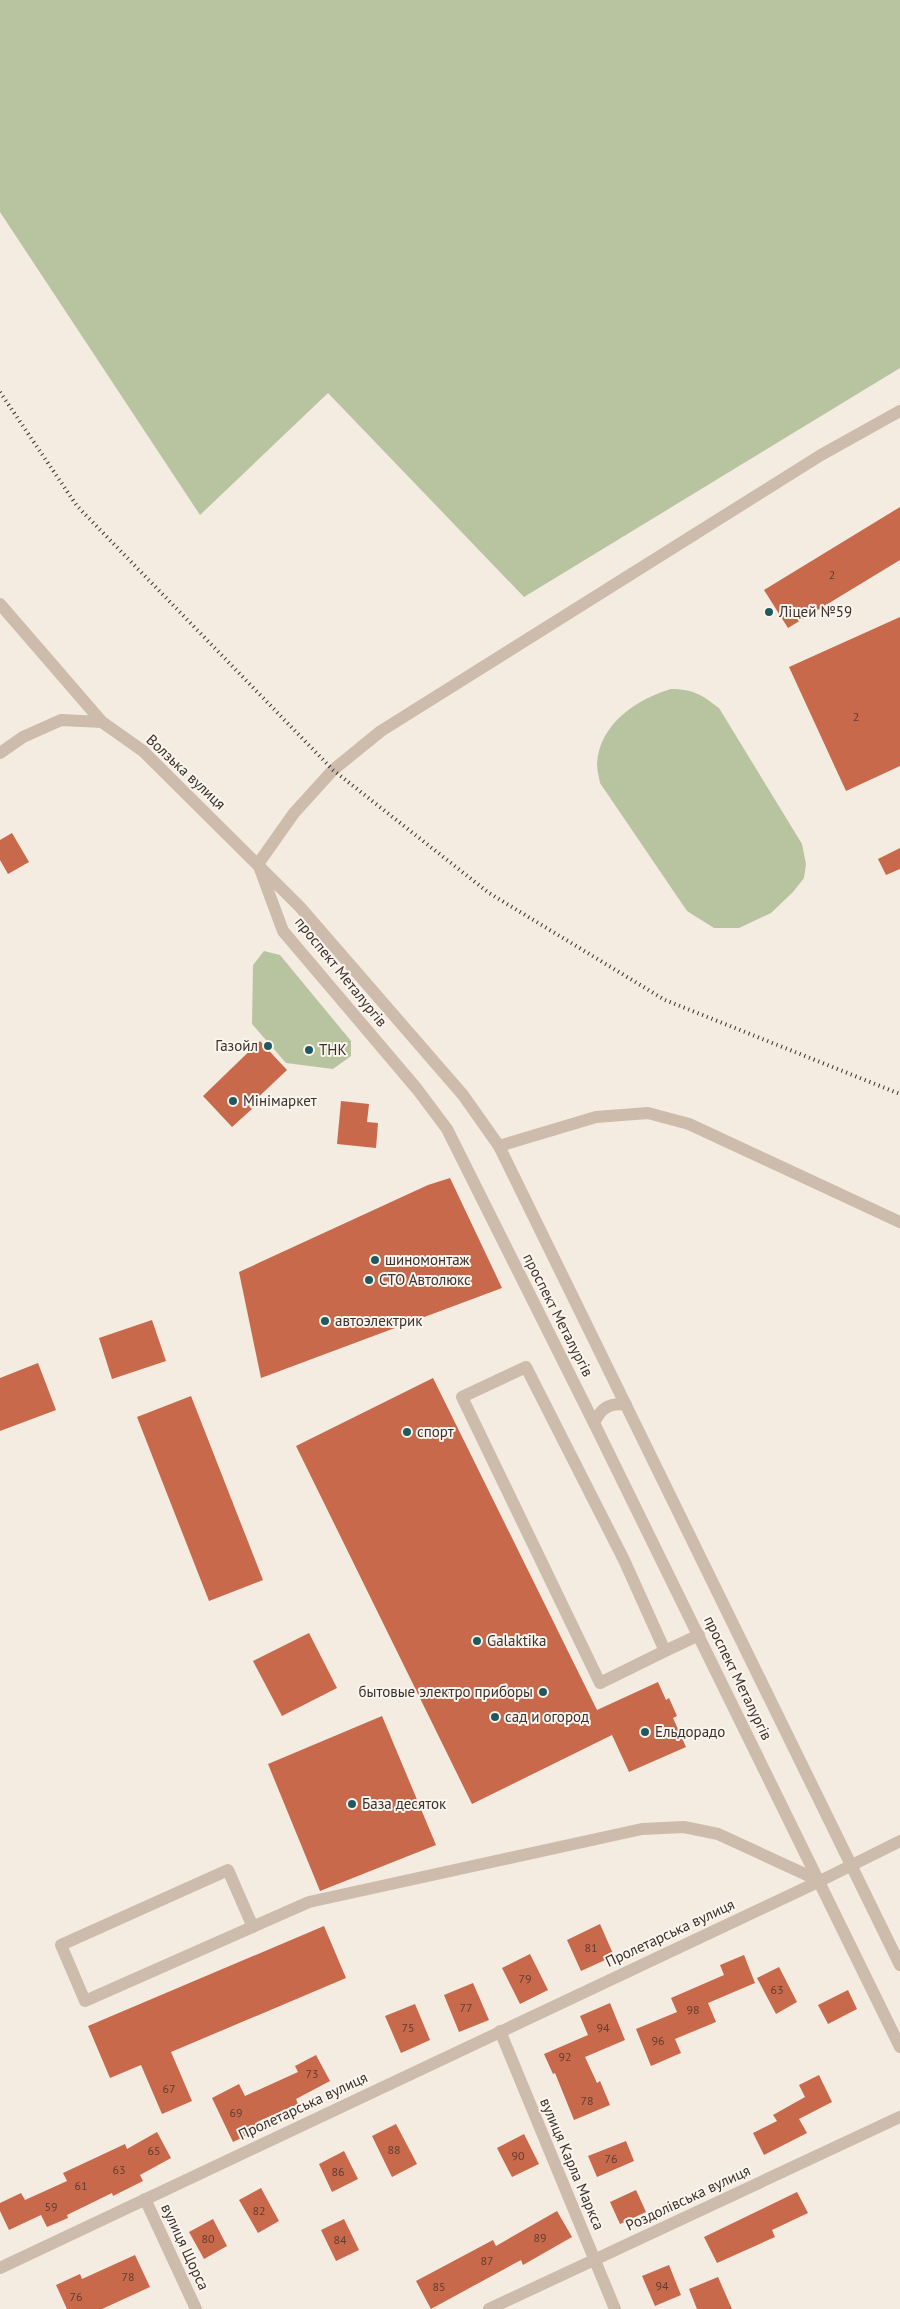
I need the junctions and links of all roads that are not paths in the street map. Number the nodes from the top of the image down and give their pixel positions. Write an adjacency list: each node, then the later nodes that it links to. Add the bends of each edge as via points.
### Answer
1 (900, 412): 5 (street, via 821,454 382,731 333,770 294,813)
2 (0, 604): 3 (street, Волзька вулиця)
3 (102, 722): 4 (street, via 61,720 23,737); 5 (street, Волзька вулиця, via 143,751)
4 (0, 753)
5 (258, 864): 6 (street, проспект Металургів, via 300,906 457,1088); 9 (street, проспект Металургів, via 283,931 447,1129)
6 (499, 1146): 7 (street, via 596,1117 648,1113 689,1124); 8 (street, проспект Металургів)
7 (900, 1222)
8 (626, 1405): 9 (street, via 607,1406 599,1412); 13 (street, проспект Металургів)
9 (594, 1423): 10 (street, проспект Металургів)
10 (699, 1635): 11 (street); 14 (street, проспект Металургів)
11 (665, 1652): 11 (street, via 624,1560 526,1367 462,1397 600,1683)
12 (900, 1841): 13 (street)
13 (850, 1864): 14 (street, Пролетарська вулиця); 16 (street, проспект Металургів)
14 (820, 1881): 15 (street, via 718,1834 684,1827 642,1829 309,1902); 17 (street, Пролетарська вулиця); 18 (street, проспект Металургів)
15 (253, 1927): 15 (street, via 85,2001 61,1945 228,1870)
16 (900, 1965)
17 (500, 2031): 20 (street, Пролетарська вулиця); 21 (street, вулиця Карла Маркса)
18 (900, 2047)
19 (900, 2117): 21 (street, Роздолівська вулиця)
20 (145, 2199): 22 (street, Пролетарська вулиця); 23 (street, вулиця Щорса)
21 (594, 2259): 24 (street, Роздолівська вулиця); 25 (street, вулиця Карла Маркса)
22 (0, 2268)
23 (196, 2309)
24 (490, 2309)
25 (615, 2309)

